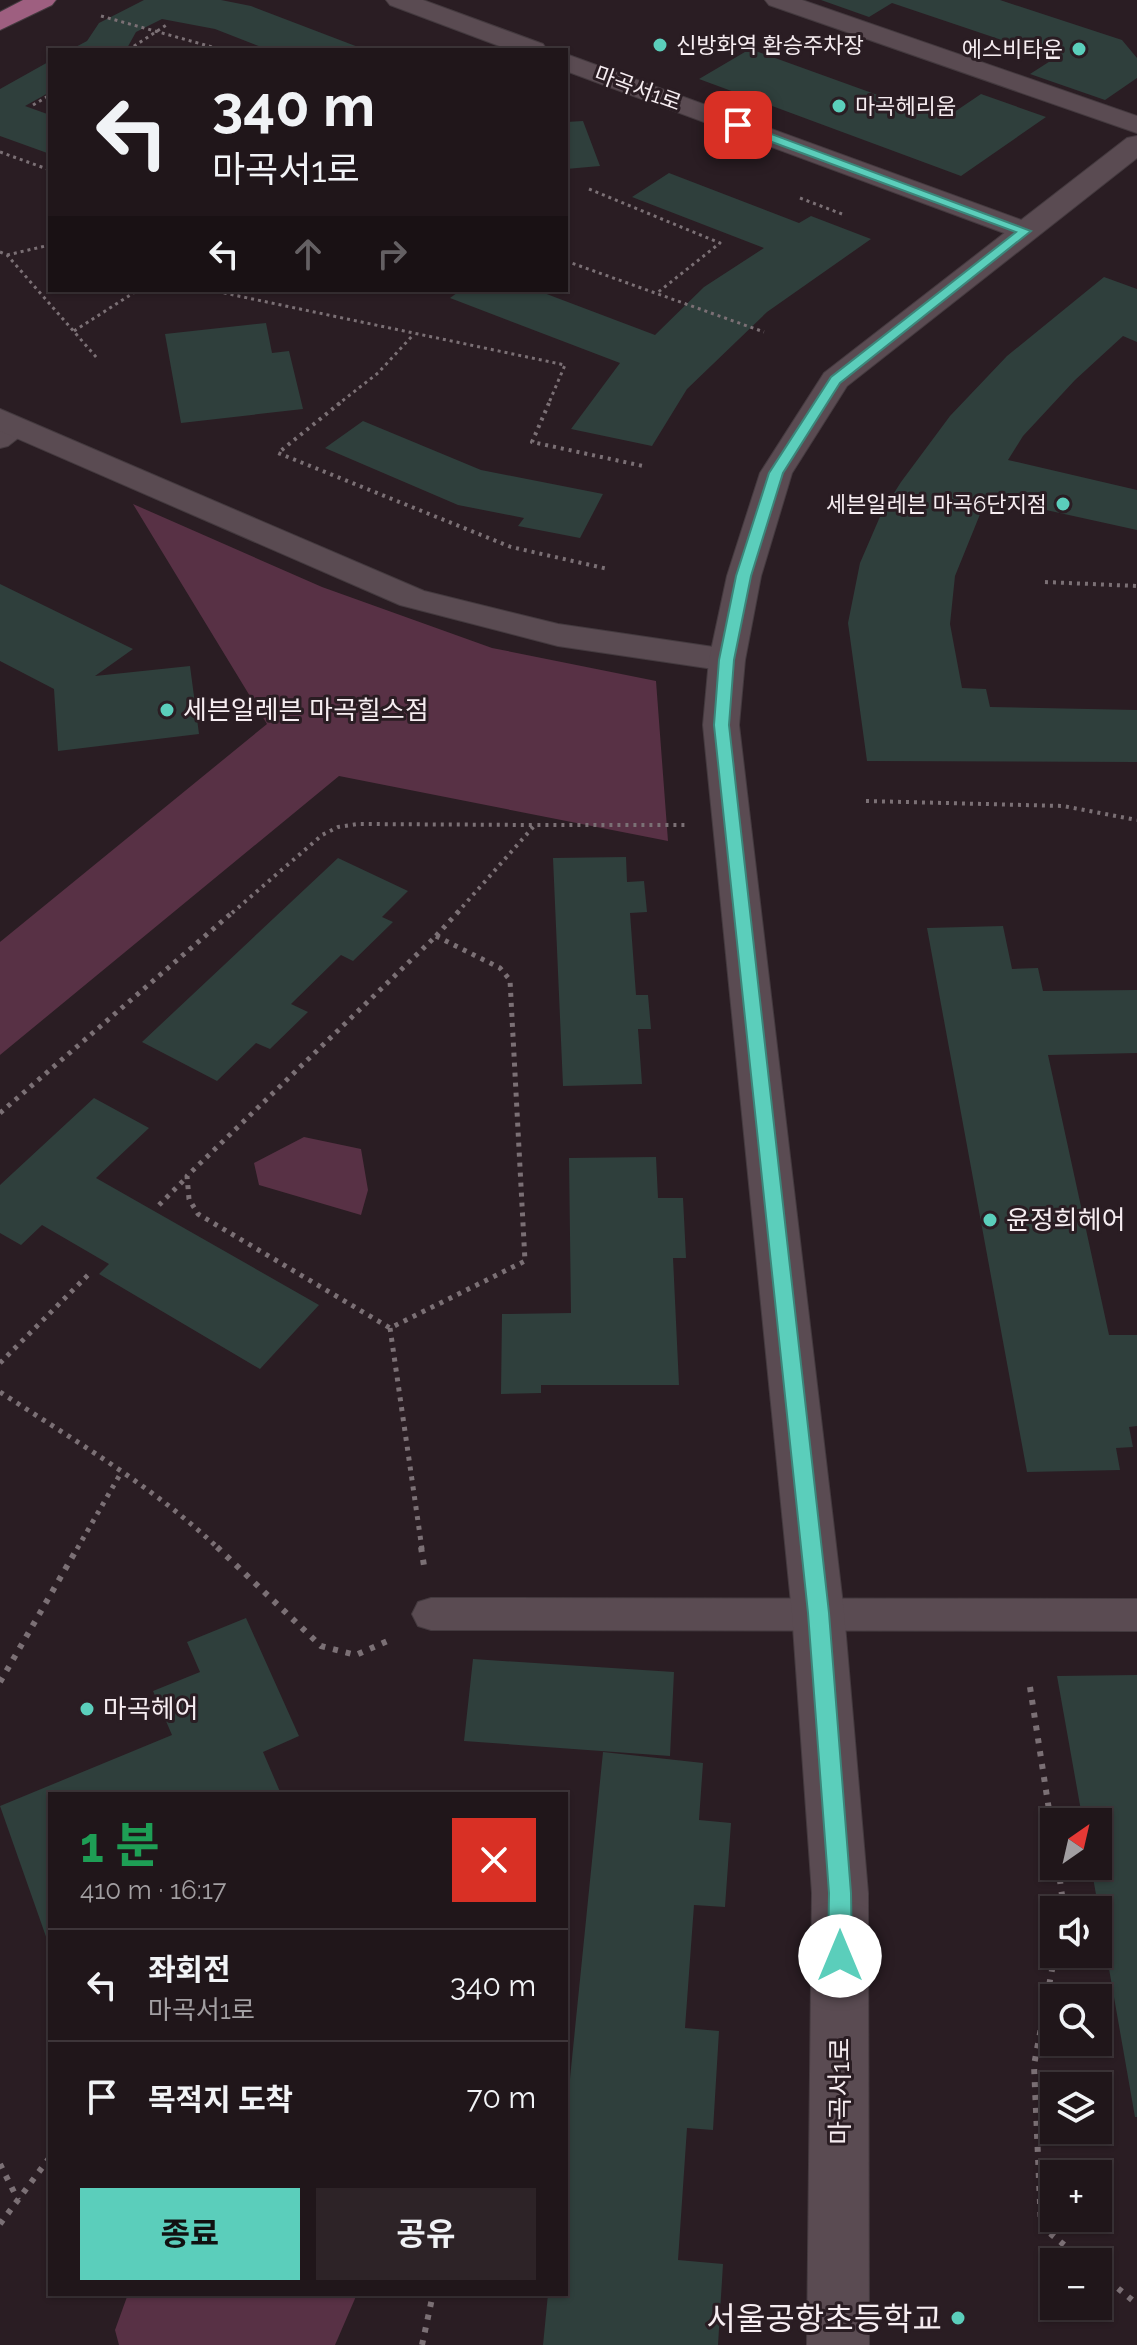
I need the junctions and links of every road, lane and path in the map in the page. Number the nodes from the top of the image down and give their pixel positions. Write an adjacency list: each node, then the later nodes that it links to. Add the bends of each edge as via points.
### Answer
1 (43, 0): 5 (main road)
2 (399, 0): 10 (street)
3 (778, 0): 14 (street)
4 (101, 16): 7 (path)
5 (0, 22)
6 (168, 24): 7 (path)
7 (160, 32): 8 (path); 9 (path)
8 (132, 48)
9 (216, 48)
10 (529, 48)
11 (568, 63): 21 (street, 마곡서1로)
12 (48, 96): 13 (path)
13 (33, 105)
14 (1137, 125)
15 (1137, 144): 21 (street, 마곡서1로)
16 (0, 152): 17 (path)
17 (48, 169)
18 (589, 189): 29 (path, via 720,243)
19 (800, 198): 20 (path)
20 (842, 214)
21 (1025, 231): 40 (street, 마곡서1로, via 835,380 776,473 744,576)
22 (48, 245): 24 (path)
23 (0, 252): 24 (path)
24 (7, 255): 31 (path)
25 (568, 262): 29 (path)
26 (135, 292): 31 (path)
27 (219, 292): 30 (path)
28 (244, 292): 30 (path)
29 (657, 293): 32 (path)
30 (246, 298): 33 (path)
31 (74, 331): 34 (path)
32 (764, 332)
33 (415, 333): 36 (path, via 565,365 532,442); 37 (path, via 378,373 278,453 511,547)
34 (97, 358)
35 (6, 429): 40 (street, via 412,598 558,635)
36 (643, 466)
37 (608, 569)
38 (1045, 582): 39 (path)
39 (1137, 586)
40 (727, 660): 54 (street, 마곡서1로, via 721,725)
41 (866, 801): 42 (path, via 1063,806)
42 (1137, 820)
43 (535, 825): 44 (path); 45 (path); 46 (path, via 358,824 322,835)
44 (687, 825)
45 (436, 936): 47 (path); 50 (path, via 500,968 510,980 525,1261)
46 (0, 1113)
47 (187, 1176): 48 (path); 50 (path, via 189,1199 198,1214)
48 (159, 1205)
49 (88, 1275): 51 (path)
50 (390, 1328): 56 (path)
51 (0, 1363)
52 (0, 1392): 53 (path)
53 (122, 1471): 56 (path, via 196,1527 321,1646 356,1655); 57 (path)
54 (818, 1613): 55 (lane); 56 (lane); 70 (street, 마곡서1로, via 840,1893)
55 (1137, 1615)
56 (418, 1623)
57 (0, 1682)
58 (1030, 1687): 59 (path)
59 (1049, 1808)
60 (1052, 1968): 65 (path, via 1034,2065 1041,2226)
61 (48, 2160): 63 (path)
62 (0, 2164): 63 (path)
63 (18, 2200): 64 (path)
64 (0, 2224)
65 (1068, 2248)
66 (1112, 2283): 68 (path)
67 (433, 2296): 69 (path)
68 (1137, 2304)
69 (422, 2345)
70 (838, 2345)

